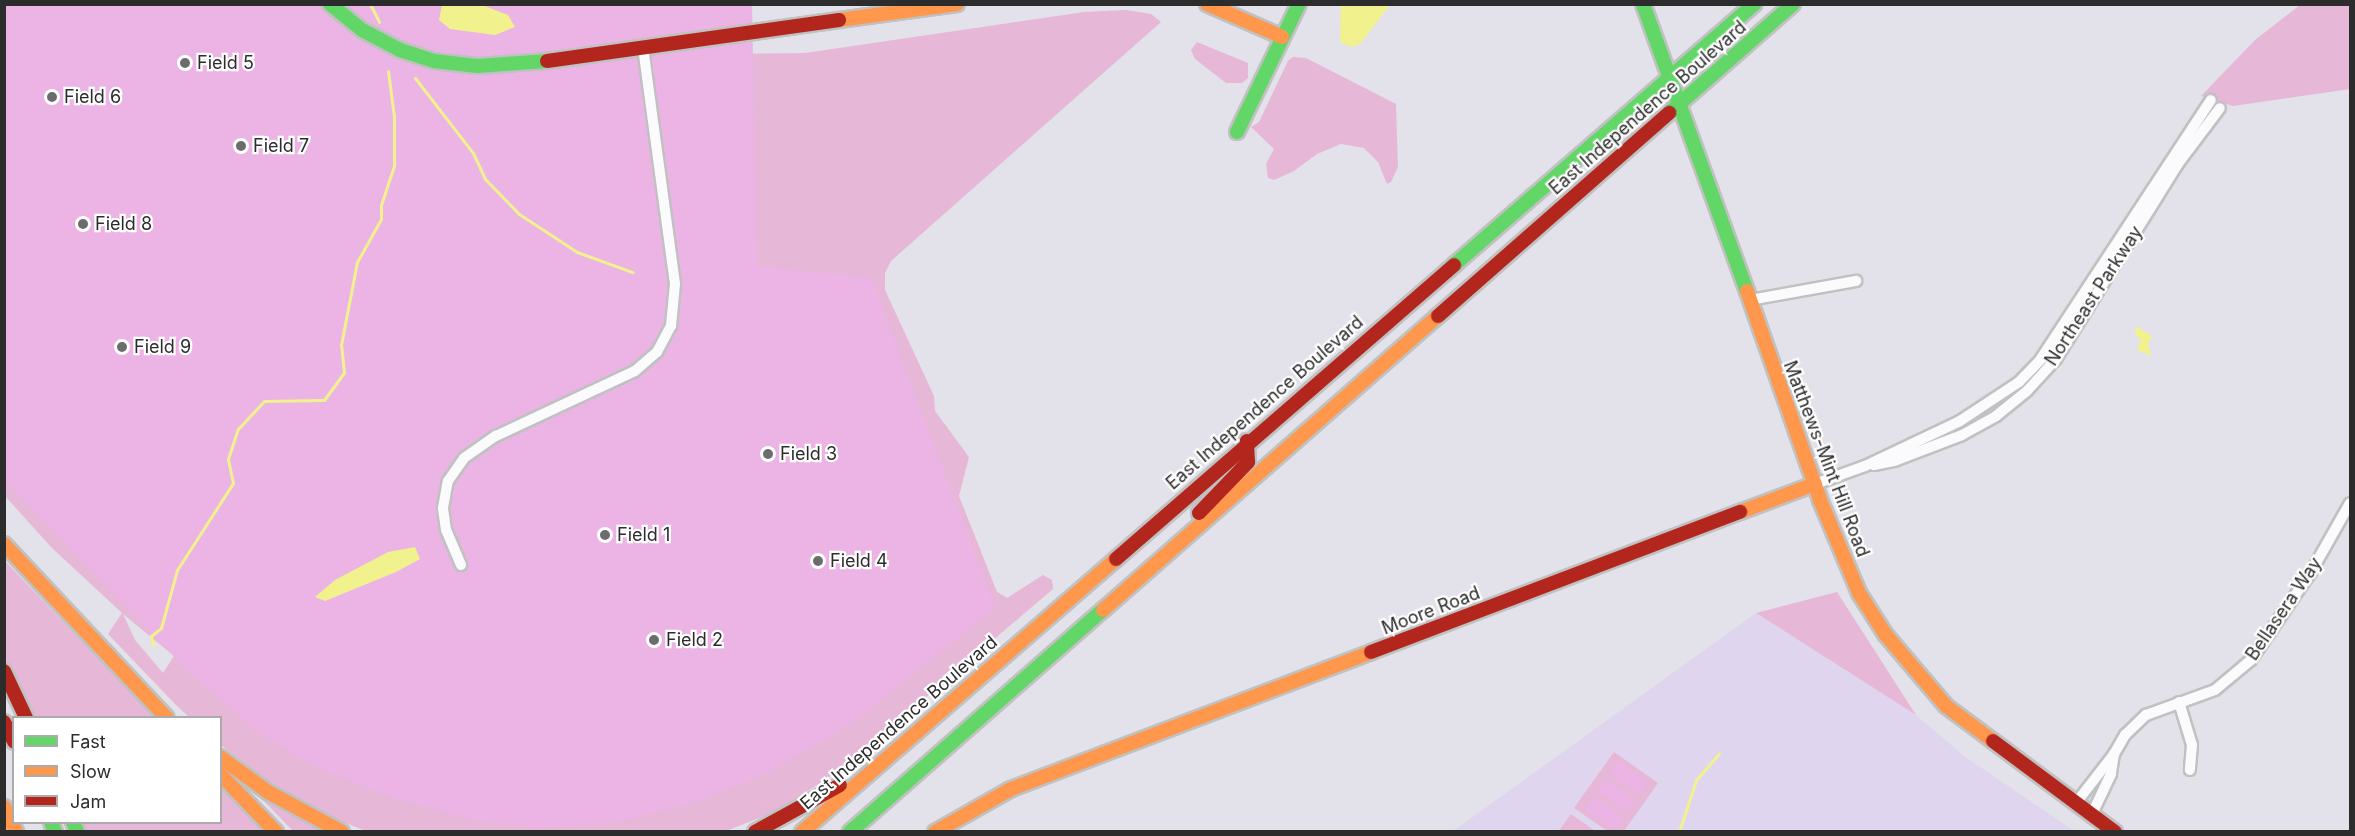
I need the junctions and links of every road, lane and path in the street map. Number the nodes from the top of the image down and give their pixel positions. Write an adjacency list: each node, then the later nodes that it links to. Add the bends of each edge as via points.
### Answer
1 (330, 4): 9 (main road, via 381,41 450,64 506,65)
2 (957, 4): 9 (main road)
3 (1207, 4): 8 (main road)
4 (1299, 4): 8 (main road)
5 (1642, 4): 10 (main road, Matthews-Mint Hill Road)
6 (1754, 4): 10 (main road, East Independence Boulevard)
7 (1793, 4): 12 (main road, East Independence Boulevard)
8 (1282, 37): 14 (main road)
9 (643, 48): 23 (street, via 675,284 671,326 657,352 635,370 496,436 464,458 448,481 443,508 446,530)
10 (1670, 74): 12 (main road, Matthews-Mint Hill Road); 17 (main road, East Independence Boulevard)
11 (2211, 100): 18 (street, Northeast Parkway, via 2040,360 2024,377 1960,421)
12 (1682, 103): 16 (main road, Matthews-Mint Hill Road); 22 (main road, East Independence Boulevard)
13 (2220, 108): 18 (street, Northeast Parkway, via 2177,165 2056,359 2027,391 1996,416 1962,435 1894,461)
14 (1237, 132)
15 (1856, 281): 16 (street)
16 (1750, 300): 19 (main road, Matthews-Mint Hill Road)
17 (1247, 441): 22 (main road, via 1250,457 1244,467 1213,496); 31 (main road, East Independence Boulevard)
18 (1865, 466): 19 (street, Northeast Parkway)
19 (1815, 484): 36 (main road, Matthews-Mint Hill Road, via 1859,593 1914,670 1966,723); 46 (main road, Moore Road, via 1060,771 990,799)
20 (2350, 503): 25 (street, Bellasera Way, via 2306,579 2251,660 2215,690)
21 (4, 544): 27 (main road)
22 (1158, 561): 35 (main road, East Independence Boulevard)
23 (461, 565)
24 (4, 671): 26 (main road)
25 (2179, 702): 30 (street, Bellasera Way, via 2138,721); 33 (street, via 2192,745)
26 (26, 716)
27 (168, 716)
28 (4, 722): 29 (main road)
29 (12, 738)
30 (2114, 754): 36 (street, Bellasera Way); 38 (street, Bellasera Way, via 2111,774)
31 (888, 756): 42 (main road, via 807,806); 43 (main road, East Independence Boulevard)
32 (222, 758): 41 (main road, via 268,792)
33 (2190, 770)
34 (222, 776): 40 (main road)
35 (885, 801): 44 (main road, East Independence Boulevard); 45 (main road)
36 (2076, 803): 38 (main road, Matthews-Mint Hill Road)
37 (4, 807): 39 (main road)
38 (2092, 814): 47 (main road, Matthews-Mint Hill Road)
39 (12, 823)
40 (276, 831)
41 (342, 831)
42 (755, 831)
43 (802, 831)
44 (850, 831)
45 (860, 831)
46 (935, 831)
47 (2115, 831)

